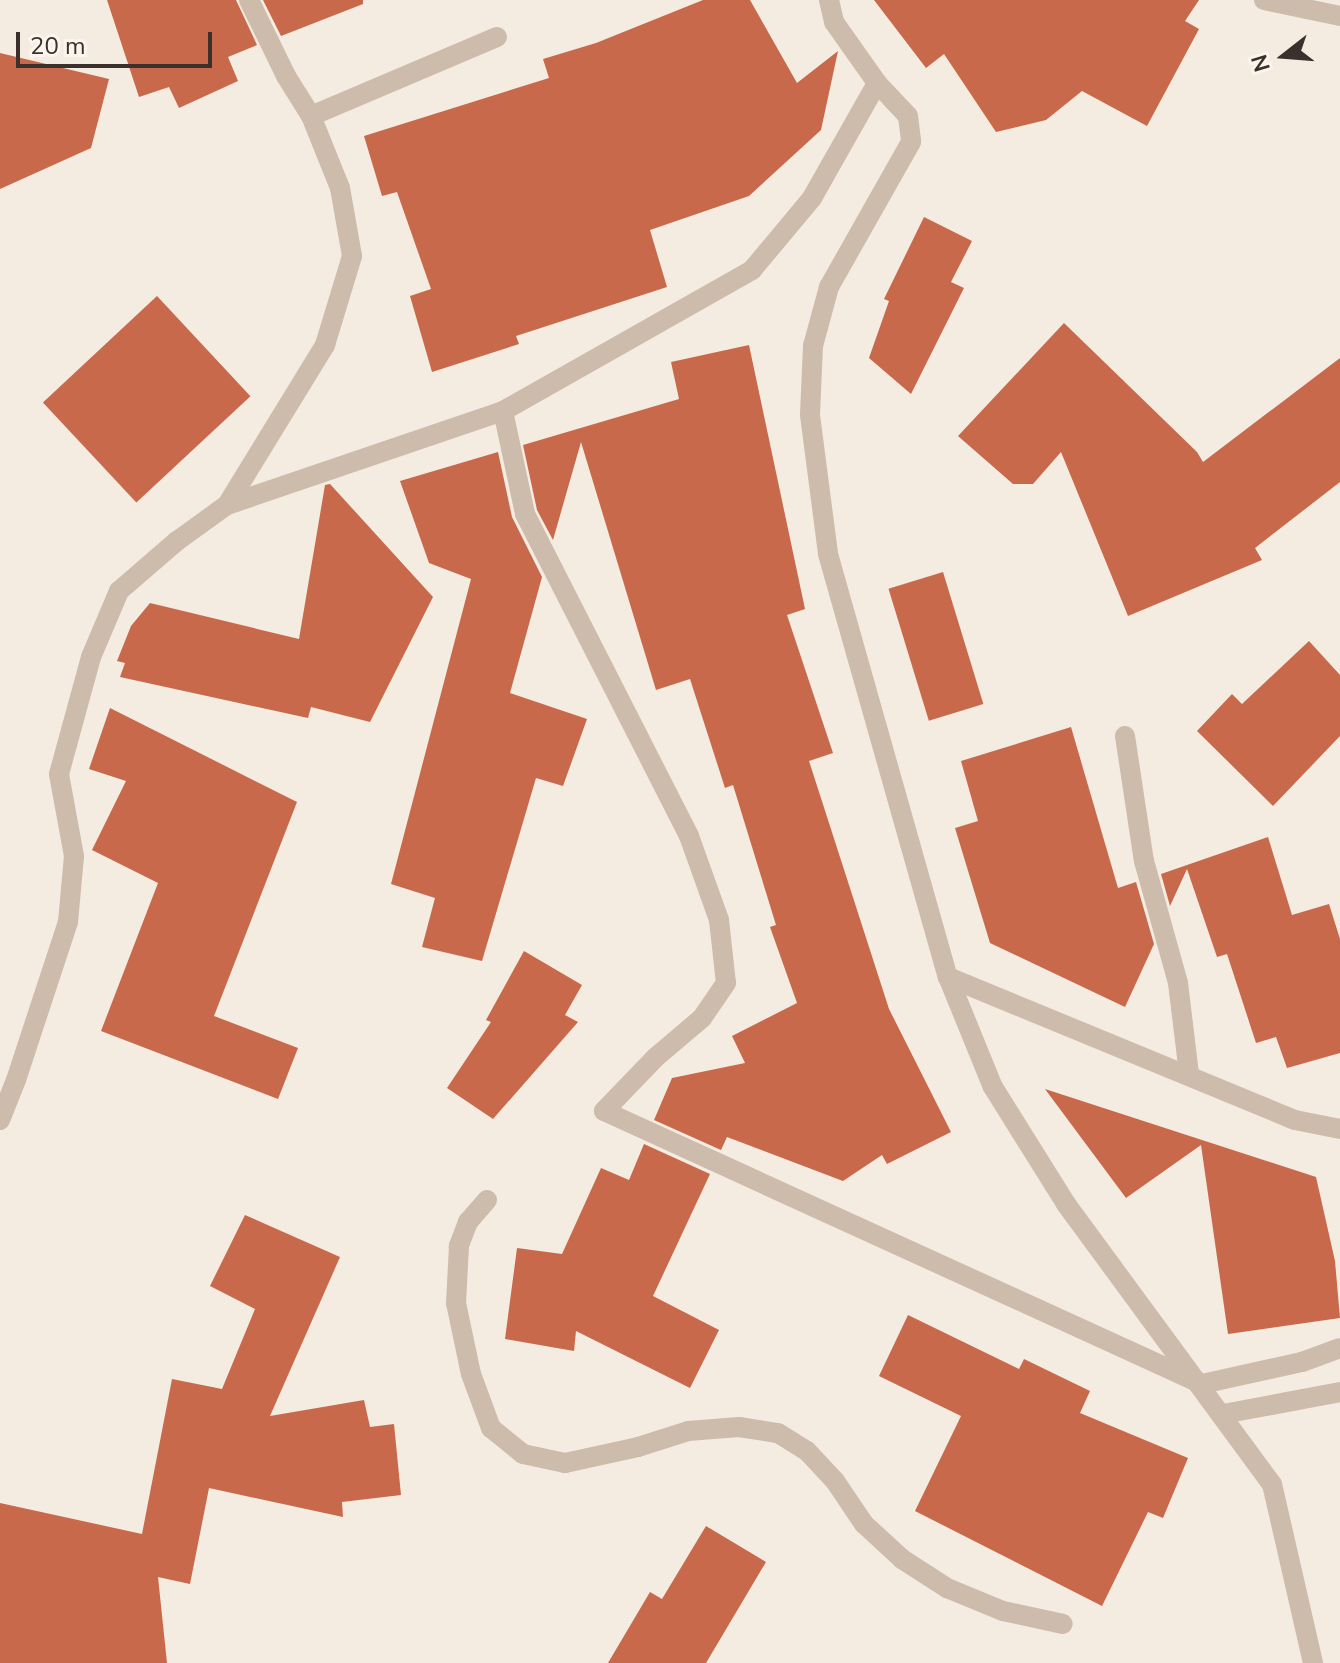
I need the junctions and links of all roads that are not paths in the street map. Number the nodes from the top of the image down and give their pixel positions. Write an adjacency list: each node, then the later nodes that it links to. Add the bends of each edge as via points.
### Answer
1 (249, 0): 7 (street)
2 (829, 0): 6 (street, via 834,22)
3 (1264, 0): 4 (street)
4 (1340, 16)
5 (497, 37): 7 (street)
6 (877, 83): 8 (street, via 812,198 752,270); 11 (street, via 908,116 911,142 829,287 813,346 810,415 828,554)
7 (311, 116): 9 (street, via 340,188 352,256 325,345)
8 (503, 411): 9 (street); 17 (street, via 525,514 689,836 719,920 726,983 702,1018 604,1111)
9 (227, 505): 13 (street, via 119,591 91,657 59,774 74,856 68,922)
10 (1125, 736): 12 (street, via 1144,861 1178,983)
11 (948, 977): 12 (street); 17 (street, via 993,1087 1066,1204)
12 (1189, 1074): 14 (street, via 1295,1120)
13 (0, 1120)
14 (1340, 1129)
15 (487, 1200): 20 (street, via 468,1222 459,1246 456,1303 471,1374 491,1428 523,1454 565,1463 688,1431 739,1427 778,1433 807,1451 864,1524 902,1559 961,1594 1003,1611)
16 (1340, 1348): 17 (street)
17 (1202, 1384): 19 (street)
18 (1340, 1392): 19 (street)
19 (1223, 1414): 21 (street, via 1272,1484)
20 (1063, 1624)
21 (1313, 1663)

